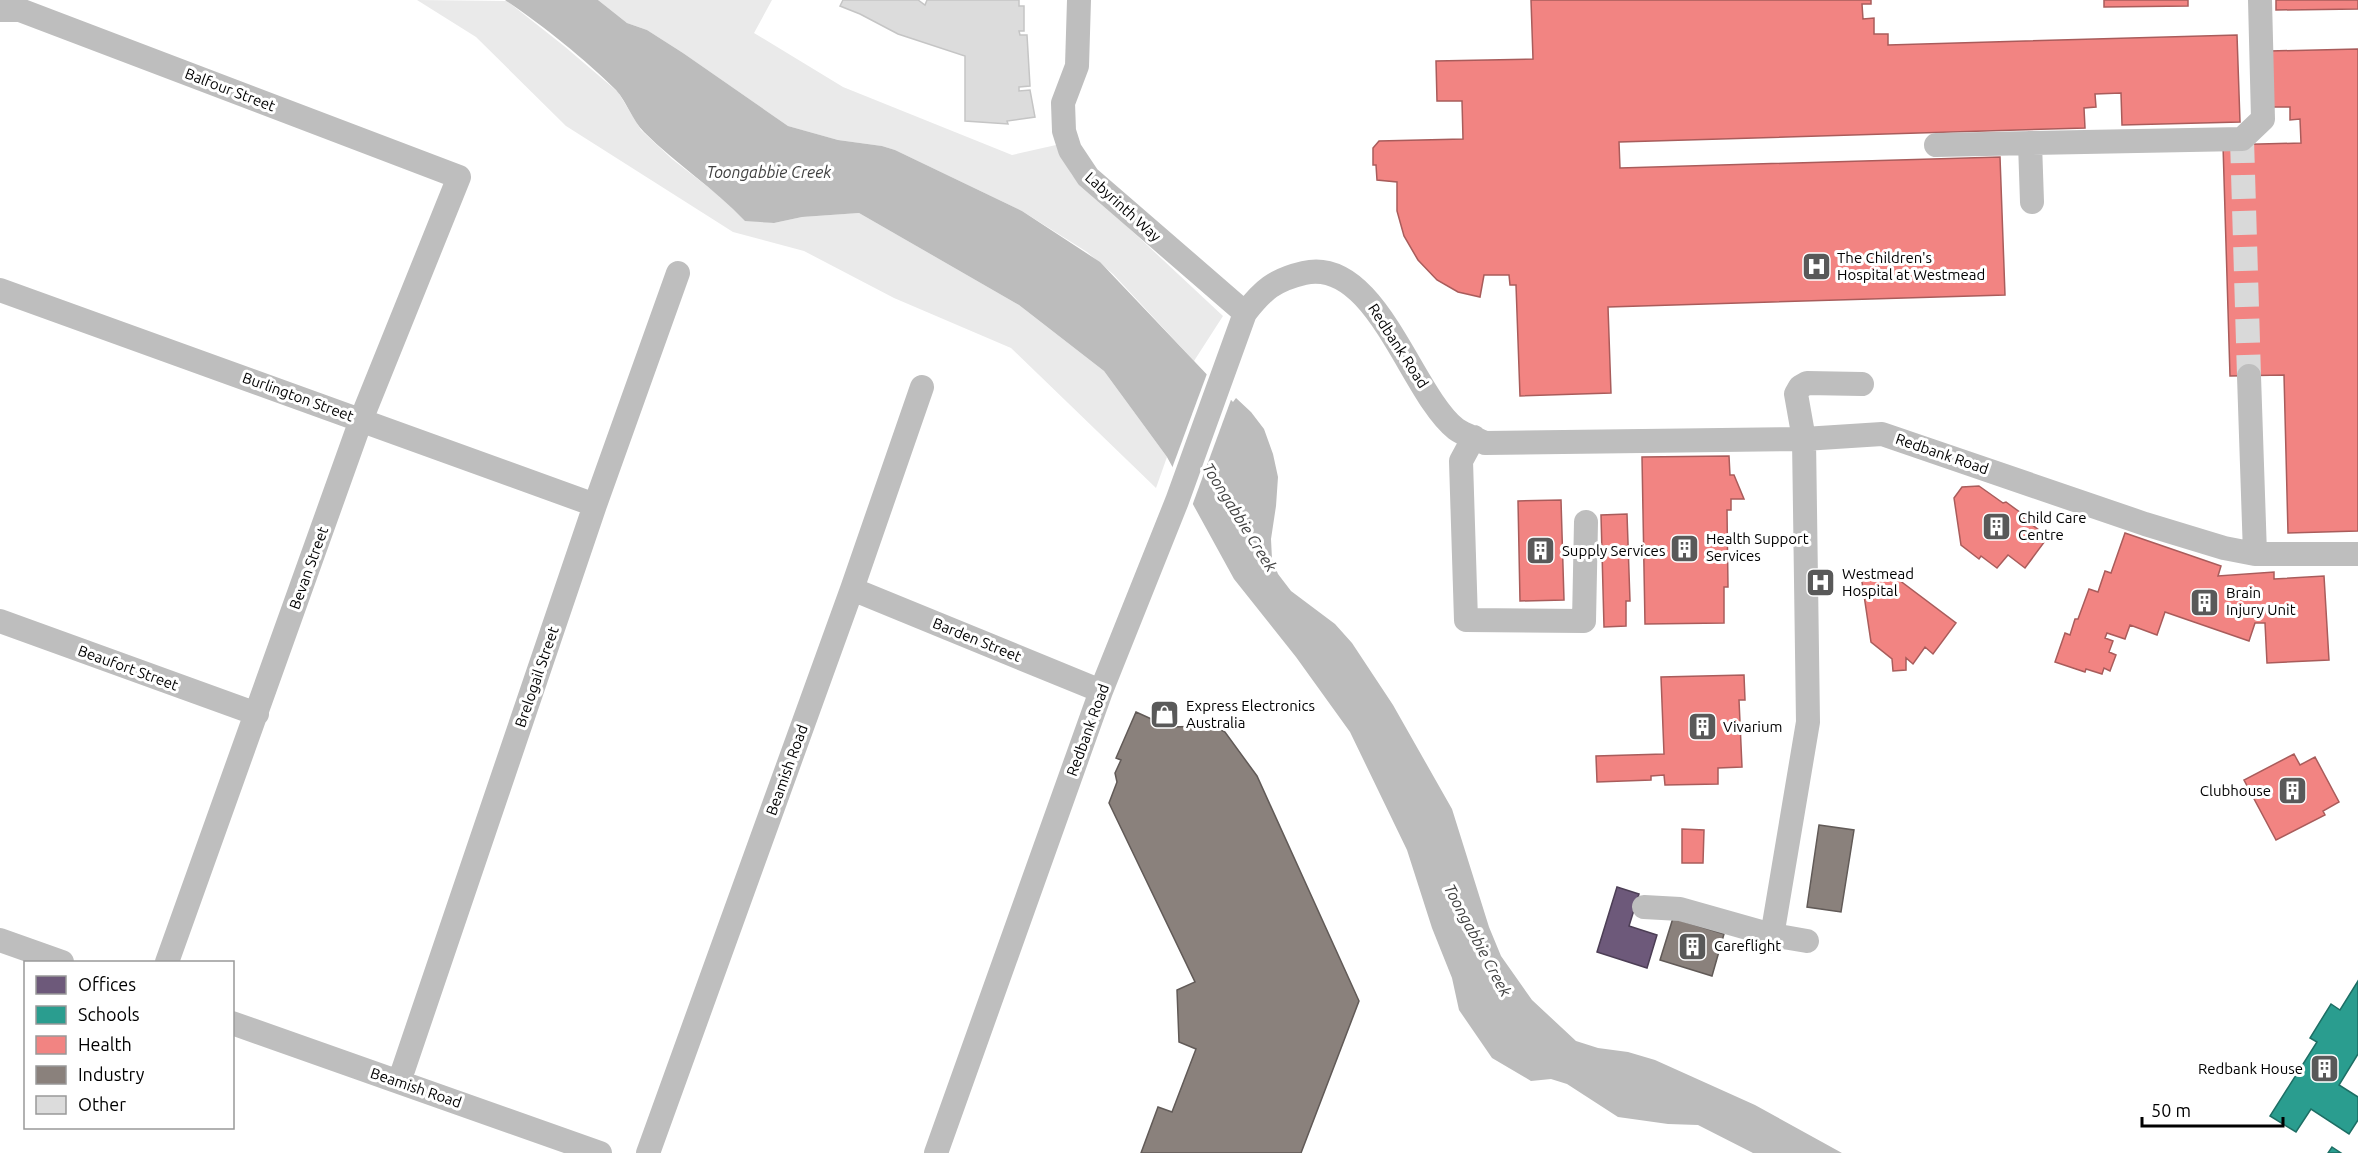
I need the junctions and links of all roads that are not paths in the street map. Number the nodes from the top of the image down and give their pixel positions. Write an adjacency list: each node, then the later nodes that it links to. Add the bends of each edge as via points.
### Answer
1 (1079, 0): 10 (street, Labyrinth Way, via 1077,66 1063,102 1064,130 1074,157 1088,177)
2 (2260, 0): 4 (street, via 2263,119 2242,139)
3 (0, 10): 6 (street, Balfour Street, via 20,10)
4 (2030, 143): 5 (street); 7 (street)
5 (1936, 146)
6 (459, 177): 14 (street, Bevan Street)
7 (2032, 202)
8 (678, 273): 17 (street, Brelogail Street)
9 (0, 290): 14 (street, Burlington Street)
10 (1245, 313): 15 (street, Redbank Road, via 1264,290 1291,276 1312,271 1337,275 1364,295 1456,429); 23 (street, Redbank Road, via 1177,501)
11 (2250, 376): 19 (street)
12 (1862, 384): 16 (street, via 1815,381 1800,387 1796,394)
13 (922, 387): 21 (street, Beamish Road)
14 (361, 420): 17 (street, Burlington Street); 24 (street, Bevan Street)
15 (1474, 437): 16 (street, Redbank Road, via 1485,443); 18 (street, via 1461,461 1466,620 1584,621)
16 (1804, 439): 19 (street, Redbank Road, via 1882,434 2079,512); 26 (street, via 1808,722)
17 (595, 505): 32 (street, Brelogail Street)
18 (1586, 522)
19 (2255, 554): 20 (street, Redbank Road)
20 (2358, 554)
21 (852, 589): 23 (street, Barden Street); 34 (street, Beamish Road)
22 (0, 621): 24 (street, Beaufort Street)
23 (1101, 691): 35 (street, Redbank Road)
24 (256, 714): 30 (street, Bevan Street)
25 (1644, 907): 26 (street, via 1680,909)
26 (1772, 939): 28 (street)
27 (0, 940): 29 (street)
28 (1807, 941)
29 (57, 961)
30 (168, 961)
31 (234, 1024): 32 (street, Beamish Road)
32 (399, 1082): 33 (street, Beamish Road)
33 (600, 1153)
34 (648, 1153)
35 (936, 1153)

